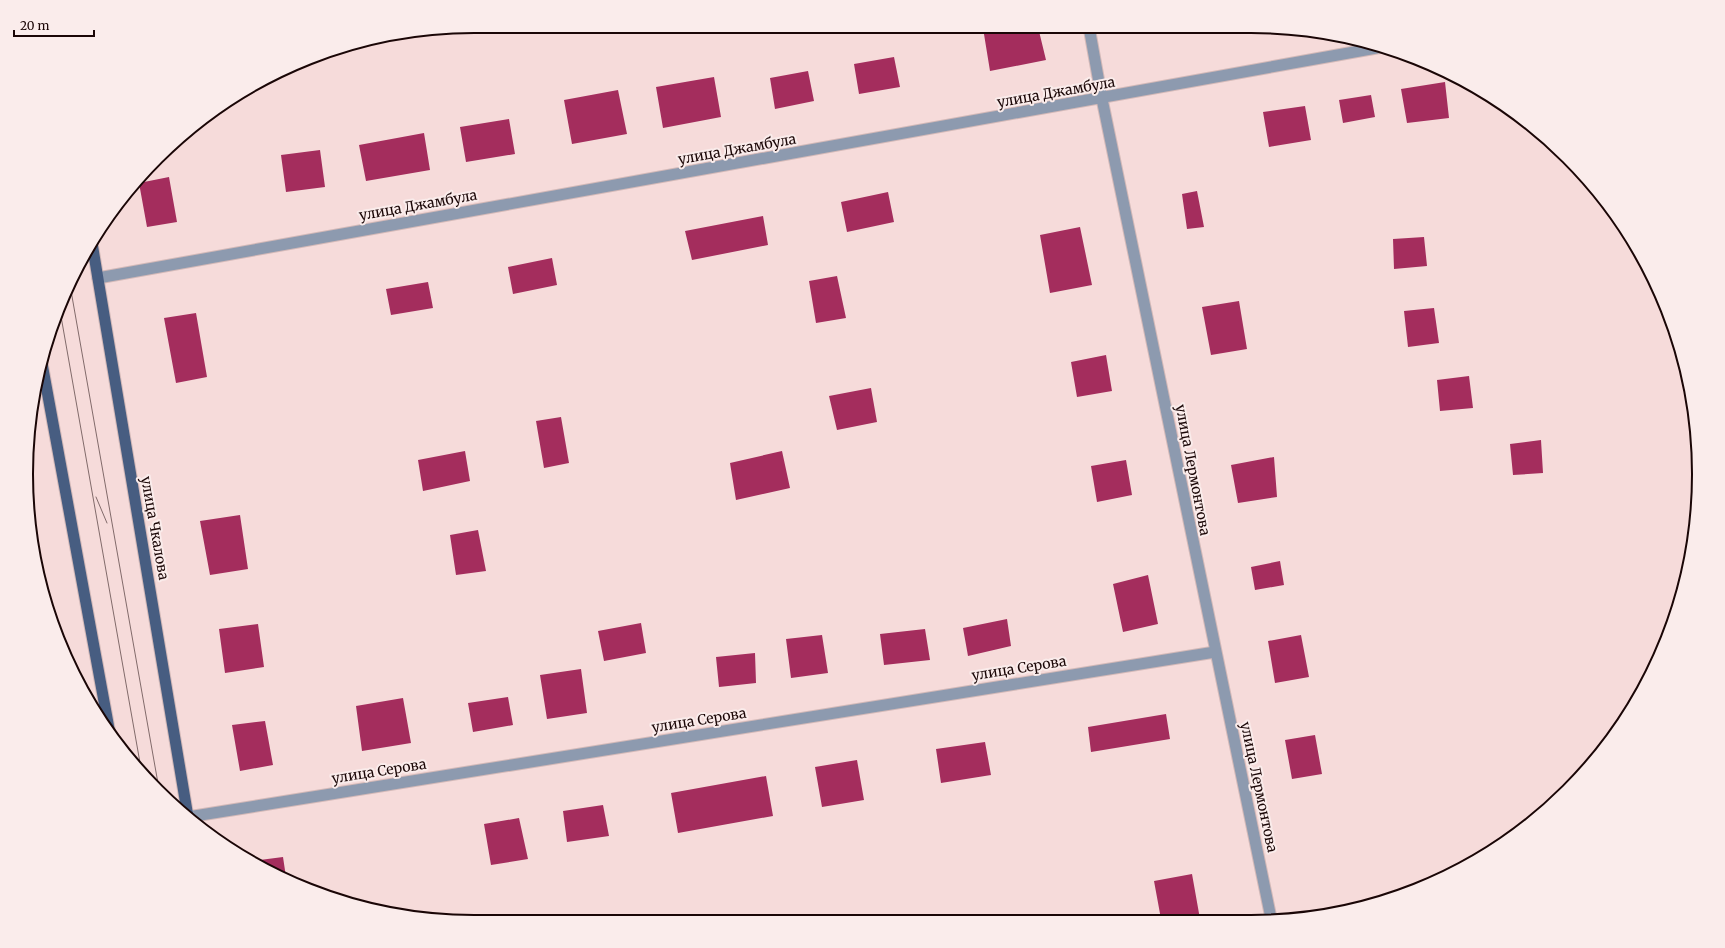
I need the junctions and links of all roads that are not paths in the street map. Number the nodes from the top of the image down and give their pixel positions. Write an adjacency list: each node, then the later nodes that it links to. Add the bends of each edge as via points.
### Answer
1 (1091, 33): 3 (street, улица Лермонтова)
2 (1370, 49): 3 (street, улица Джамбула)
3 (1102, 99): 5 (street, улица Джамбула); 7 (street, улица Лермонтова)
4 (93, 251): 5 (main road, улица Чкалова)
5 (98, 278): 9 (main road, улица Чкалова)
6 (44, 375): 8 (main road)
7 (1215, 652): 10 (street, улица Серова); 11 (street, улица Лермонтова)
8 (107, 719)
9 (187, 809)
10 (196, 816)
11 (1270, 914)

